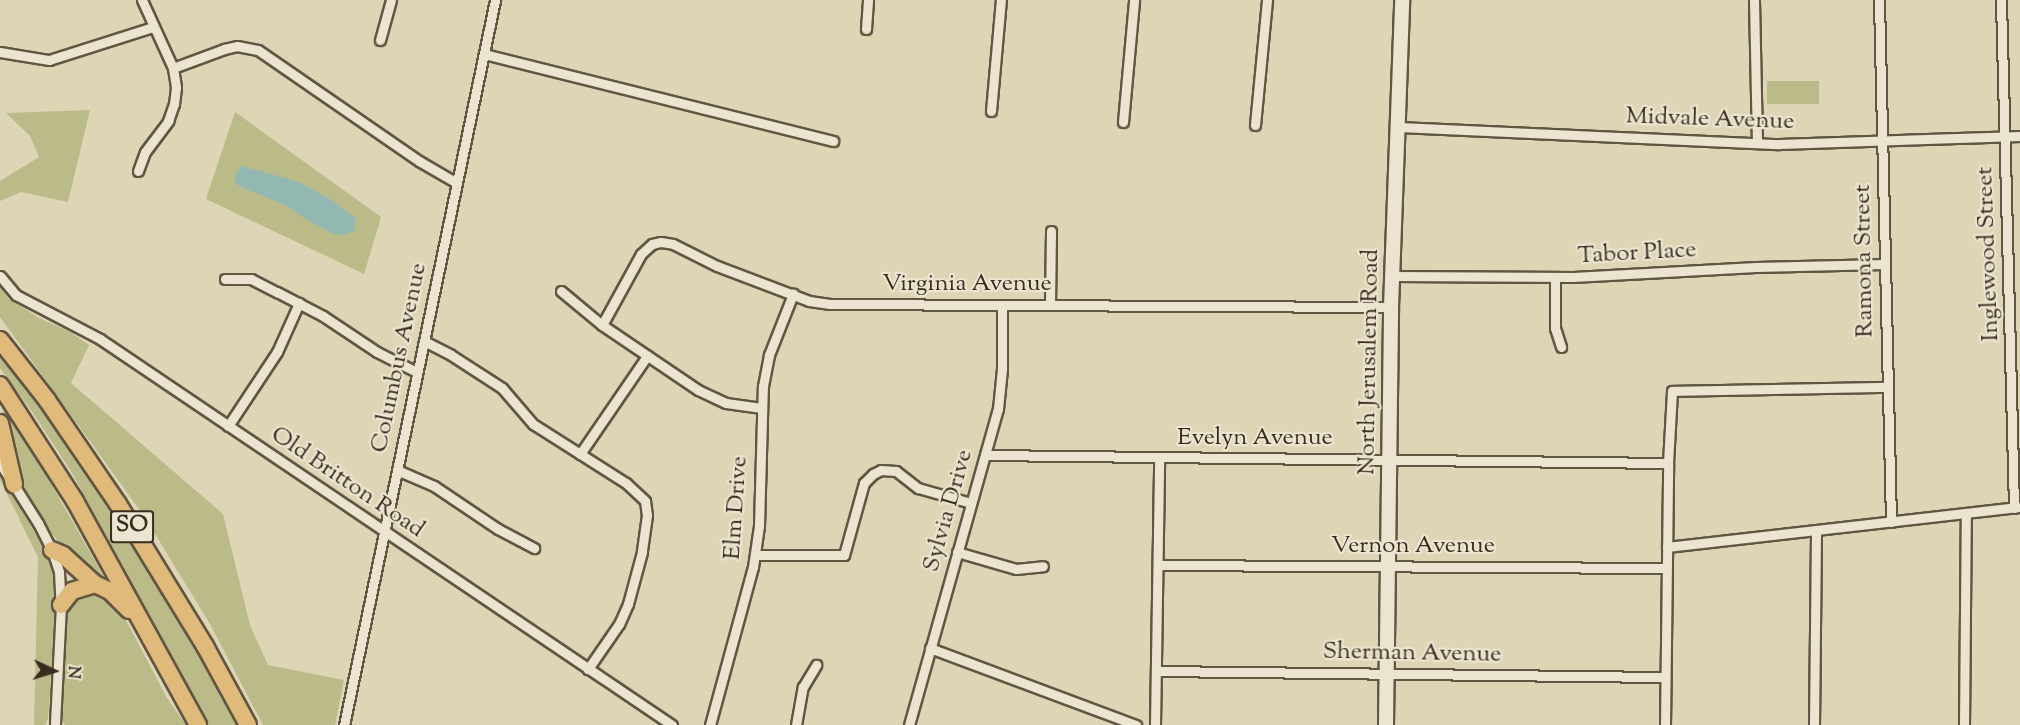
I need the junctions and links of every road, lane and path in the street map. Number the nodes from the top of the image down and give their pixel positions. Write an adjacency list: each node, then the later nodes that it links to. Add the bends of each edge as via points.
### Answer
1 (142, 0): 12 (street)
2 (391, 0): 14 (street)
3 (495, 0): 16 (street, Columbus Avenue)
4 (868, 0): 13 (street)
5 (1000, 0): 18 (street)
6 (1134, 0): 19 (street)
7 (1267, 0): 20 (street)
8 (1402, 0): 21 (main road, North Jerusalem Road)
9 (1754, 0): 26 (street)
10 (1879, 0): 24 (street, Ramona Street)
11 (2001, 0): 23 (street, Inglewood Street)
12 (153, 27): 15 (street, via 49,60); 17 (street)
13 (866, 29)
14 (380, 40)
15 (0, 52)
16 (484, 54): 25 (street); 28 (street, Columbus Avenue)
17 (173, 68): 27 (street, via 176,87 172,113 143,155); 28 (street, via 237,46 258,50)
18 (991, 111)
19 (1123, 122)
20 (1255, 125)
21 (1399, 127): 26 (street, Midvale Avenue); 32 (main road, North Jerusalem Road)
22 (2020, 136): 23 (street, Midvale Avenue)
23 (2005, 137): 24 (street, Midvale Avenue); 61 (street, Inglewood Street)
24 (1881, 140): 26 (street, Midvale Avenue); 30 (street, Ramona Street)
25 (832, 141)
26 (1757, 142)
27 (138, 171)
28 (457, 183): 43 (street, Columbus Avenue)
29 (1051, 231): 39 (street)
30 (1884, 264): 33 (street, Tabor Place); 48 (street, Ramona Street)
31 (0, 276): 51 (street, Old Britton Road, via 16,295 88,332)
32 (1393, 276): 33 (street, Tabor Place); 40 (main road, North Jerusalem Road)
33 (1555, 277): 44 (street, via 1555,328)
34 (225, 279): 37 (street, via 251,279)
35 (561, 291): 41 (street)
36 (793, 294): 38 (street, Virginia Avenue, via 809,301 830,303); 41 (street, Virginia Avenue, via 661,242 640,254); 49 (street, Elm Drive, via 769,356)
37 (299, 303): 46 (street); 51 (street, via 277,352)
38 (1002, 304): 39 (street, Virginia Avenue); 53 (street, Sylvia Drive, via 1000,392)
39 (1050, 304): 40 (street, Virginia Avenue)
40 (1391, 307): 55 (main road, North Jerusalem Road)
41 (602, 325): 45 (street)
42 (0, 339): 86 (highway, SO, via 118,504)
43 (424, 341): 46 (street, Columbus Avenue); 52 (street, via 502,387 533,424)
44 (1561, 347)
45 (647, 356): 49 (street, via 714,400); 52 (street)
46 (417, 372): 58 (street, Columbus Avenue)
47 (0, 385): 77 (highway, SO, via 75,501)
48 (1887, 387): 57 (street, via 1672,391); 63 (street, Ramona Street)
49 (762, 408): 70 (street, Elm Drive, via 759,526)
50 (0, 425): 59 (highway)
51 (228, 426): 65 (street, Old Britton Road)
52 (580, 454): 80 (street, via 637,492 645,501 647,515 628,604)
53 (985, 455): 54 (street, Evelyn Avenue); 60 (street, Sylvia Drive)
54 (1159, 458): 55 (street, Evelyn Avenue); 71 (street)
55 (1391, 460): 57 (street, Evelyn Avenue); 73 (main road, North Jerusalem Road)
56 (0, 463): 59 (street)
57 (1668, 463): 66 (street)
58 (397, 470): 65 (street, Columbus Avenue); 67 (street, via 435,486 498,529)
59 (14, 484): 68 (street)
60 (971, 503): 69 (street, Sylvia Drive); 70 (street, via 918,488 896,471 881,470 864,483 844,555)
61 (2017, 508): 62 (street)
62 (1966, 514): 63 (street); 97 (street)
63 (1891, 522): 64 (street)
64 (1816, 530): 66 (street); 96 (street)
65 (384, 533): 80 (street, Old Britton Road); 87 (street, Columbus Avenue)
66 (1667, 547): 74 (street)
67 (534, 548)
68 (52, 550): 75 (highway); 76 (street, via 59,572)
69 (957, 552): 72 (street, via 1016,569); 78 (street, Sylvia Drive)
70 (754, 555): 89 (street, Elm Drive)
71 (1158, 565): 73 (street, Vernon Avenue); 81 (street)
72 (1043, 566)
73 (1389, 567): 74 (street, Vernon Avenue); 82 (main road, North Jerusalem Road)
74 (1666, 568): 83 (street)
75 (95, 584): 76 (highway, via 72,591); 77 (highway, via 118,597)
76 (61, 606): 84 (street)
77 (148, 634): 85 (highway, SO)
78 (930, 648): 91 (street, Sylvia Drive); 92 (street)
79 (816, 665): 90 (street, via 803,687)
80 (588, 669): 88 (street, Old Britton Road)
81 (1157, 671): 82 (street, Sherman Avenue); 93 (street)
82 (1386, 674): 83 (street, Sherman Avenue); 94 (main road, North Jerusalem Road)
83 (1665, 677): 95 (street)
84 (55, 725)
85 (198, 725)
86 (248, 725)
87 (344, 725)
88 (672, 725)
89 (710, 725)
90 (796, 725)
91 (909, 725)
92 (1136, 725)
93 (1155, 725)
94 (1386, 725)
95 (1665, 725)
96 (1814, 725)
97 (1964, 725)

